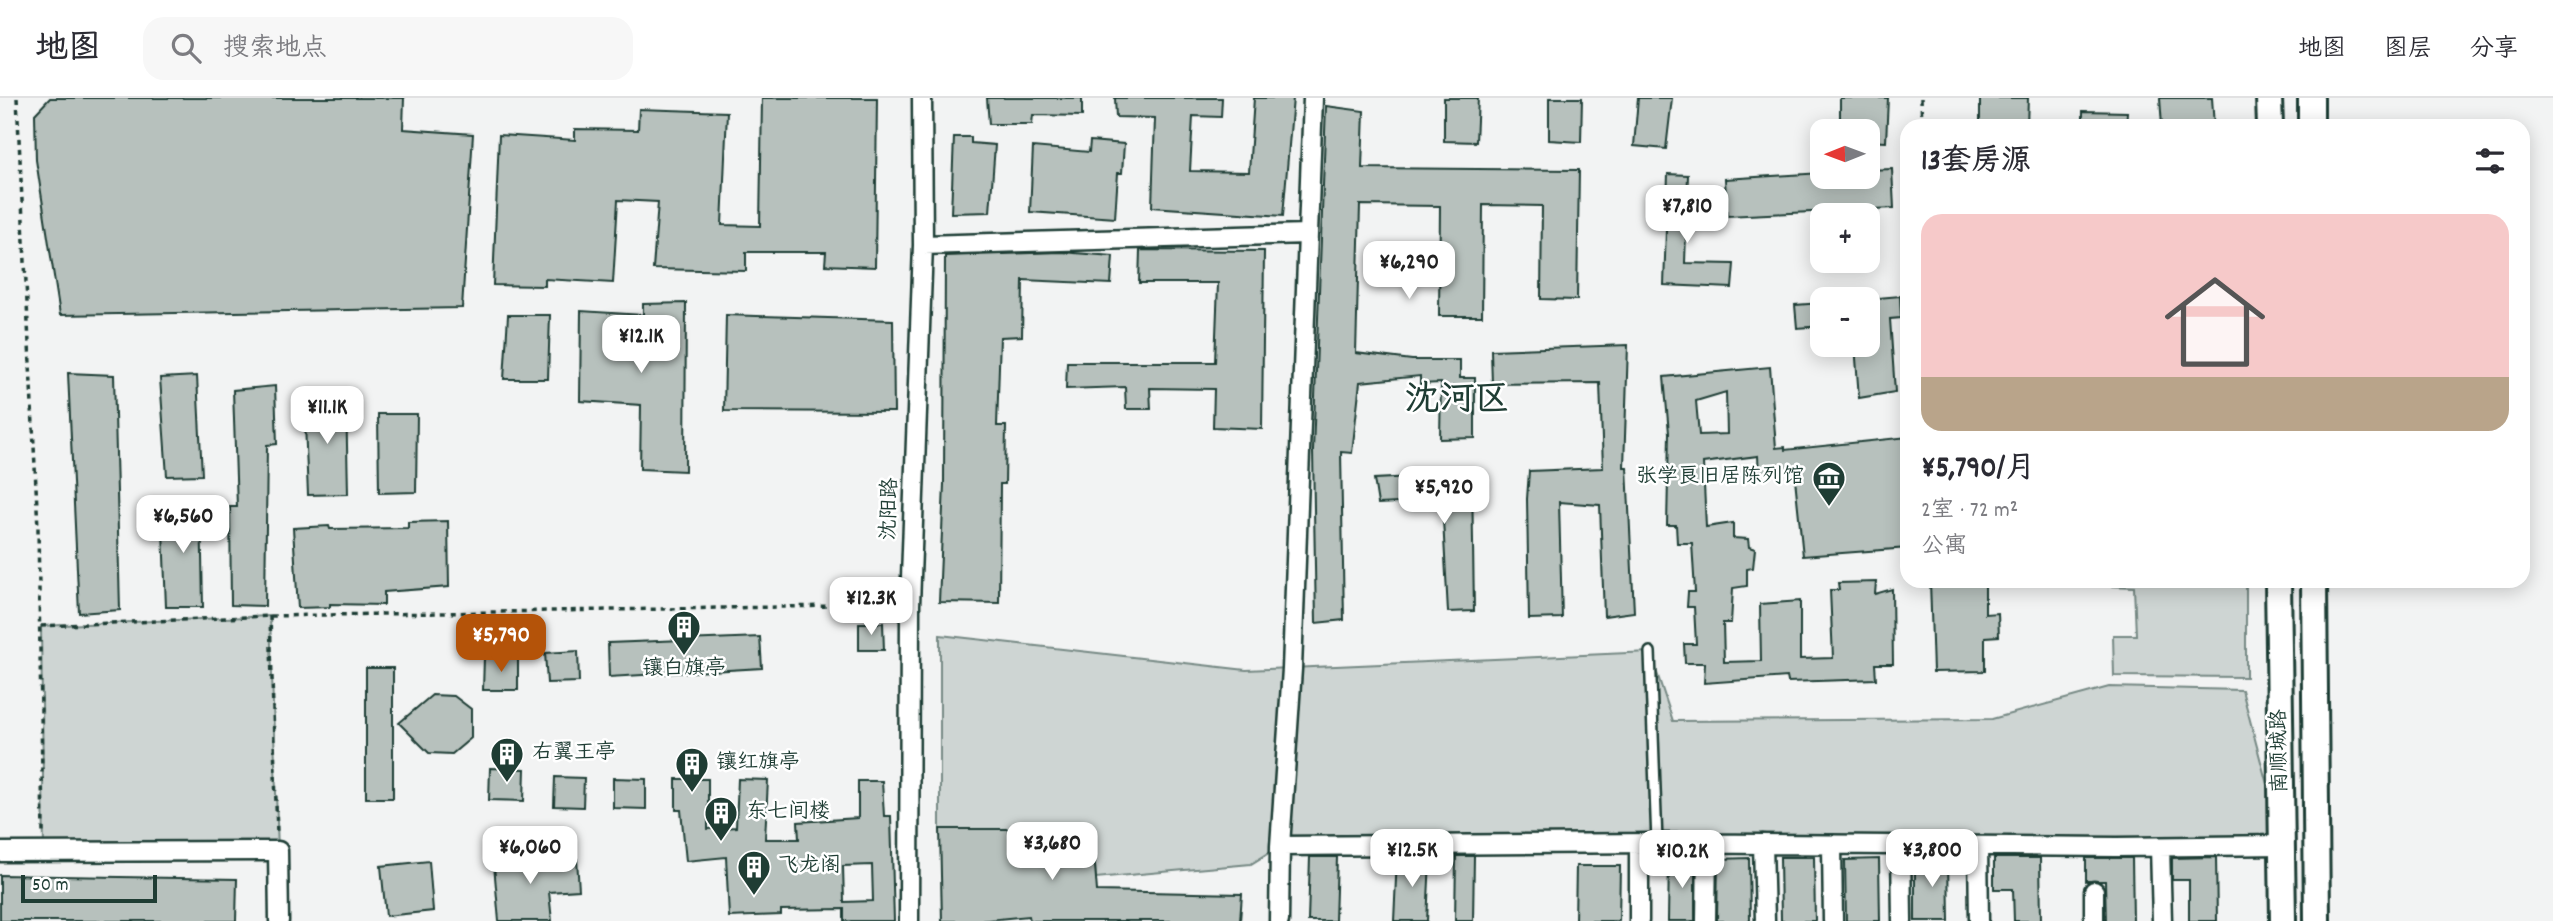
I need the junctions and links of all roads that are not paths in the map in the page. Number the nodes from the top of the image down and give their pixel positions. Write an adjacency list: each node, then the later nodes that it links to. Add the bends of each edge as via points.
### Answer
1 (922, 98): 8 (street, 沈阳路)
2 (1313, 98): 7 (street)
3 (2269, 98): 5 (main road)
4 (2311, 98): 6 (main road)
5 (2270, 119)
6 (2311, 119)
7 (1307, 234): 8 (street); 18 (street, via 1293,669)
8 (923, 245): 24 (street, 沈阳路, via 910,605)
9 (2278, 588): 17 (main road, 南顺城路)
10 (2314, 588): 35 (main road, 南顺城路)
11 (1650, 652): 12 (lane)
12 (1648, 844): 13 (street); 18 (street); 26 (street)
13 (1707, 844): 14 (street); 27 (street)
14 (1763, 844): 15 (street); 28 (street)
15 (1832, 845): 16 (street); 29 (street)
16 (1901, 845): 19 (street); 30 (street)
17 (2283, 845): 20 (street); 34 (main road, 南顺城路)
18 (1280, 846): 25 (street)
19 (1978, 846): 20 (street); 31 (street)
20 (2160, 847): 33 (street)
21 (0, 852): 23 (street, via 278,851)
22 (2094, 891): 32 (street)
23 (279, 921)
24 (909, 921)
25 (1279, 921)
26 (1639, 921)
27 (1706, 921)
28 (1765, 921)
29 (1833, 921)
30 (1902, 921)
31 (1979, 921)
32 (2094, 921)
33 (2162, 921)
34 (2283, 921)
35 (2317, 921)

